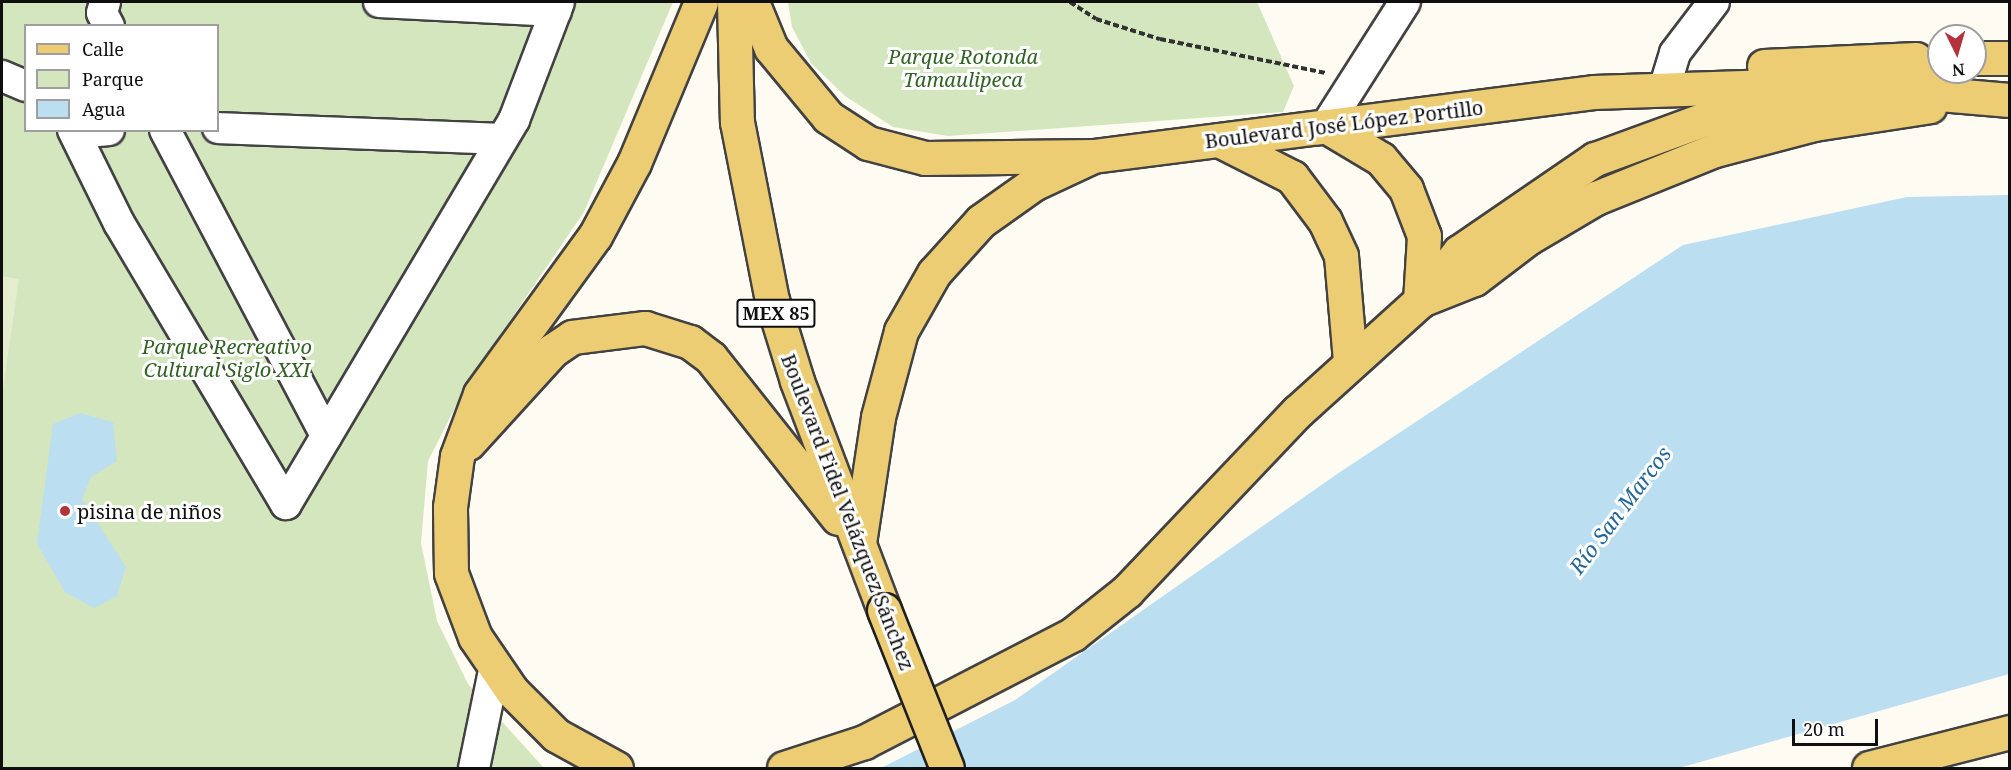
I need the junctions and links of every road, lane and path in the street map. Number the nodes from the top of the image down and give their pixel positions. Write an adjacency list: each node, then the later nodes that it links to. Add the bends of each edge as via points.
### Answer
1 (105, 2): 10 (street, via 102,13)
2 (379, 2): 9 (street)
3 (700, 2): 29 (main road, via 634,163 595,236 480,394)
4 (734, 2): 30 (main road, Boulevard Fidel Velázquez Sánchez / MEX 85, via 737,122 759,244 797,381)
5 (752, 2): 25 (main road, via 771,48 800,87 843,129 868,143 925,158)
6 (1070, 2): 13 (path, via 1096,19 1160,39 1296,64 1311,72)
7 (1405, 2): 13 (street)
8 (1714, 2): 15 (street)
9 (558, 6): 23 (street)
10 (108, 24)
11 (1927, 60): 15 (main road, Boulevard José López Portillo)
12 (1927, 72): 17 (main road)
13 (1359, 75): 19 (street)
14 (2, 76): 16 (street)
15 (1666, 79): 17 (main road, Boulevard José López Portillo); 19 (main road, Boulevard José López Portillo, via 1595,92)
16 (24, 85)
17 (1856, 86): 18 (main road, Boulevard José López Portillo); 26 (main road, via 1705,119 1595,159 1458,252)
18 (2003, 100): 26 (main road, via 1880,113 1744,140 1596,198 1528,238 1474,279)
19 (1326, 126): 24 (main road, Boulevard José López Portillo); 26 (main road, via 1381,159 1406,189 1424,236)
20 (219, 128): 23 (street)
21 (74, 132): 28 (street, via 119,223 286,504)
22 (166, 132): 28 (street)
23 (502, 139): 28 (street)
24 (1220, 140): 25 (main road, Boulevard José López Portillo); 27 (main road, via 1292,177 1325,221 1341,256)
25 (1093, 156): 30 (main road, via 1033,184 981,221 934,273 901,331 878,417)
26 (1420, 301): 27 (main road)
27 (1350, 361): 35 (main road, via 1127,591 1073,634 864,742)
28 (326, 436)
29 (457, 456): 30 (main road, via 553,350 572,337 645,328 690,342 711,358); 31 (main road, via 450,507 451,573 476,637)
30 (859, 545): 36 (main road, Boulevard Fidel Velázquez Sánchez / MEX 85, bridge)
31 (495, 666): 33 (street); 34 (main road, via 556,735)
32 (2010, 732): 37 (main road)
33 (474, 768)
34 (616, 768)
35 (784, 768)
36 (947, 768)
37 (1869, 768)

